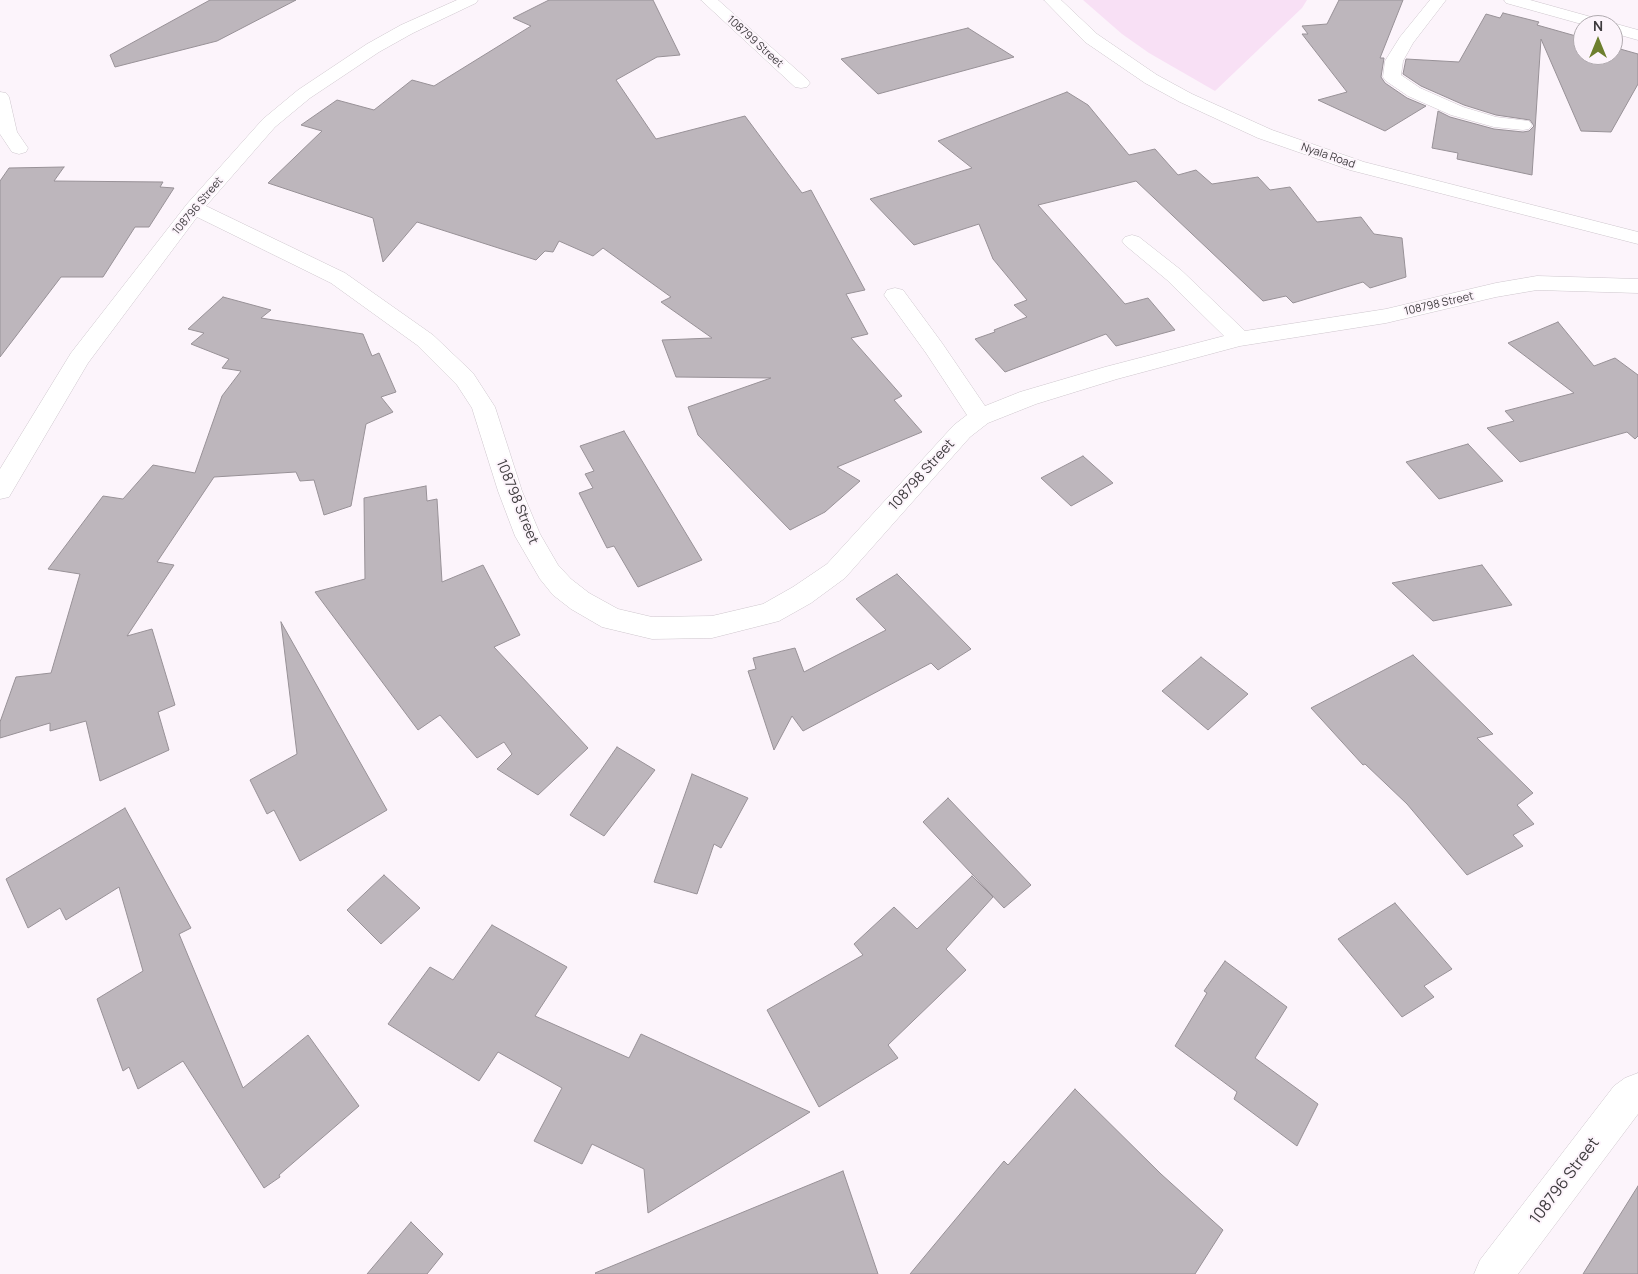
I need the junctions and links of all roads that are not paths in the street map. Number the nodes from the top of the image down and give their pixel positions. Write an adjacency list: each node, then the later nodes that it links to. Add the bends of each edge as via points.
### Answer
1 (470, 0): 13 (street, 108796 Street, via 373,48 304,94 269,124)
2 (709, 0): 9 (street, 108799 Street)
3 (1052, 0): 14 (street, Nyala Road, via 1091,38 1151,79 1265,134 1366,169)
4 (1438, 0): 11 (street, via 1394,61 1392,77 1414,92 1457,112 1494,122)
5 (1512, 0): 6 (street)
6 (1573, 17)
7 (1623, 31): 8 (street)
8 (1638, 35)
9 (801, 83)
10 (0, 97): 12 (street, via 8,132)
11 (1524, 125)
12 (19, 148)
13 (194, 208): 19 (street, 108798 Street, via 338,278 425,340 465,379 483,408 528,536 549,572 580,601 612,619 652,628 712,628 769,613 802,595 836,571 962,431); 20 (street, 108796 Street, via 78,358)
14 (1638, 238)
15 (1132, 241): 18 (street, via 1174,274)
16 (1638, 286): 18 (street, 108798 Street, via 1537,283 1386,316)
17 (895, 295): 19 (street)
18 (1240, 339): 19 (street, 108798 Street, via 1113,372 1028,398)
19 (980, 417)
20 (0, 490)
21 (1638, 1091): 22 (street, 108796 Street, via 1628,1099)
22 (1494, 1274)

